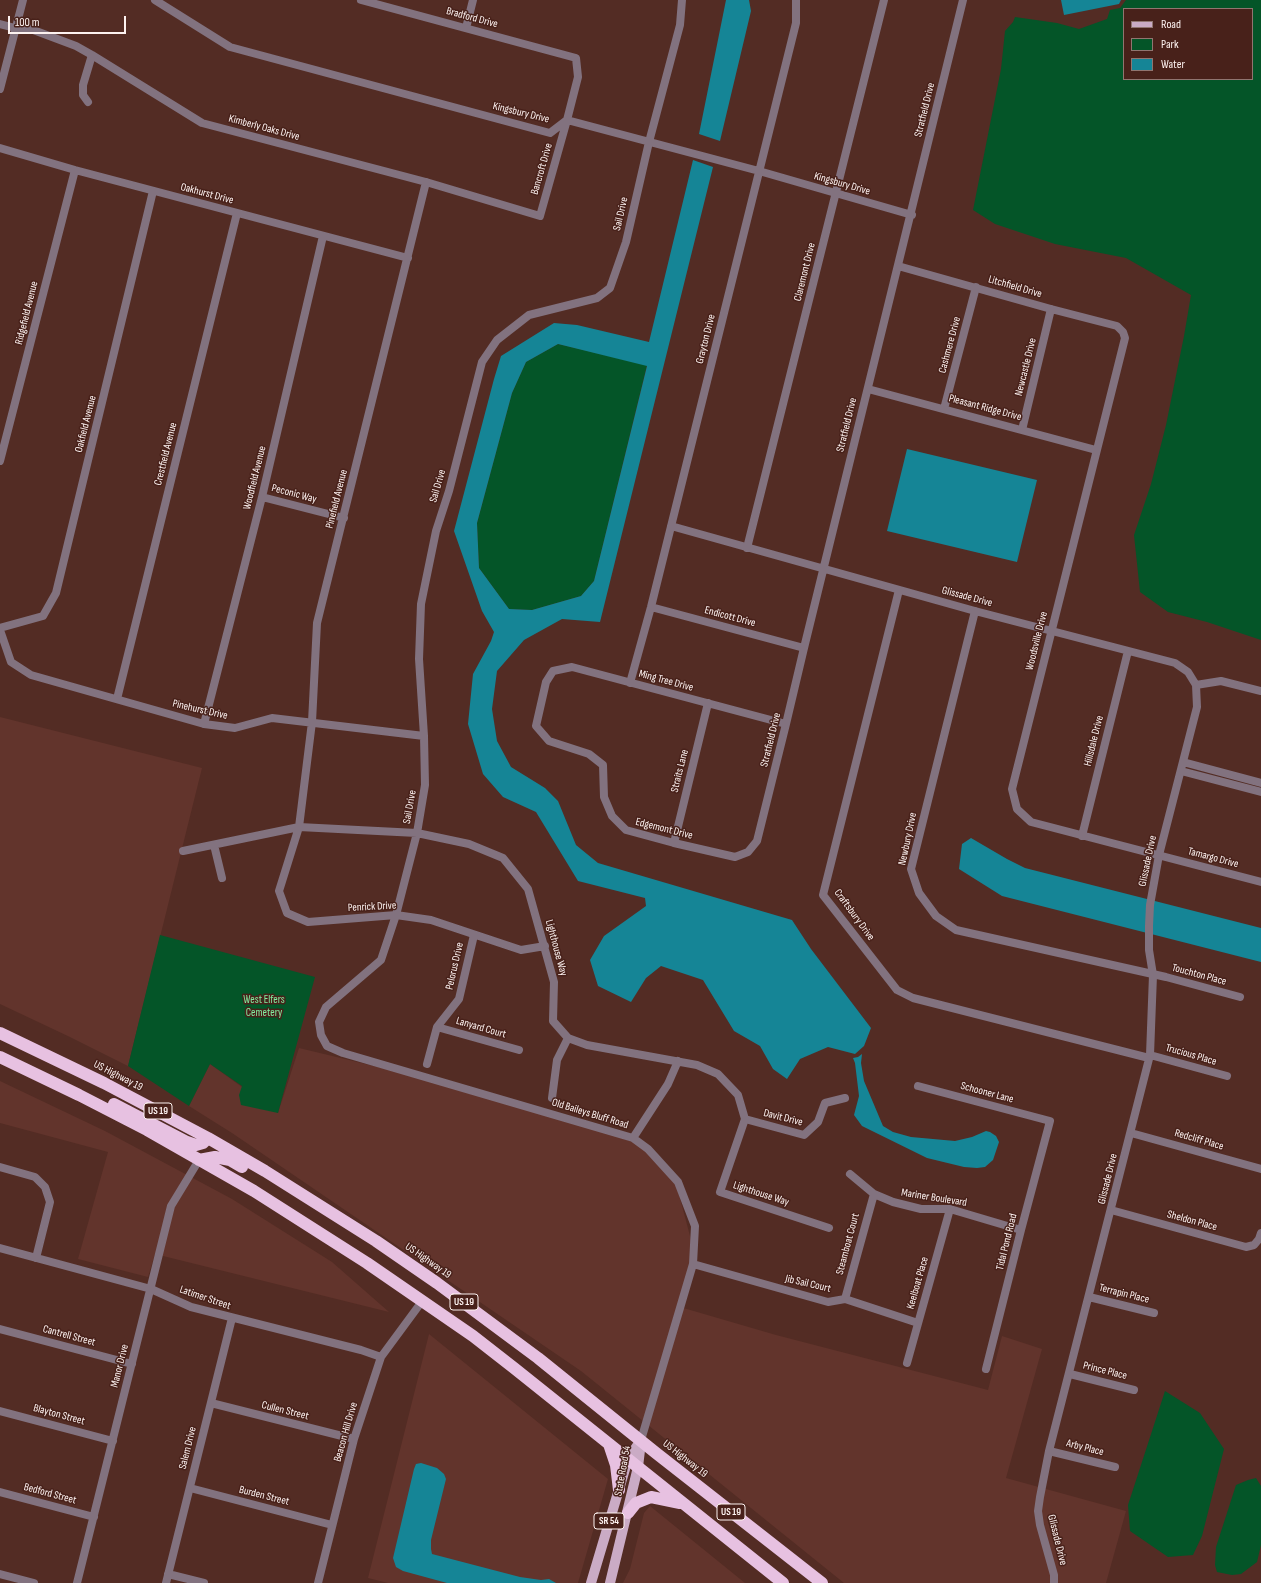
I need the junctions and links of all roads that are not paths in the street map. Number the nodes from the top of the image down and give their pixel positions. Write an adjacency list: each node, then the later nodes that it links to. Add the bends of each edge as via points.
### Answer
1 (23, 0): 10 (street)
2 (155, 0): 16 (street, Kingsbury Drive, via 230,47 550,133)
3 (361, 0): 11 (street, Bradford Drive)
4 (473, 0): 11 (street)
5 (682, 0): 17 (street, Sail Drive, via 680,25)
6 (796, 0): 20 (street, Grayton Drive, via 796,22)
7 (884, 0): 23 (street, Claremont Drive)
8 (963, 0): 25 (street, Stratfield Drive)
9 (0, 24): 10 (street, Kimberly Oaks Drive)
10 (15, 28): 12 (street, Kimberly Oaks Drive, via 28,28); 14 (street)
11 (466, 28): 13 (street, Bradford Drive)
12 (92, 54): 15 (street, via 83,85 83,95); 21 (street, Kimberly Oaks Drive, via 202,123)
13 (576, 58): 16 (street, Bancroft Drive, via 578,77)
14 (0, 89)
15 (88, 102)
16 (567, 120): 17 (street, Kingsbury Drive); 26 (street, Bancroft Drive)
17 (649, 142): 20 (street, Kingsbury Drive); 59 (street, Sail Drive, via 626,242 610,288 597,298 529,315 497,340 482,362 436,531 421,604 419,659)
18 (0, 148): 19 (street, Oakhurst Drive)
19 (75, 170): 22 (street, Oakhurst Drive); 37 (street, Ridgefield Avenue)
20 (760, 171): 23 (street, Kingsbury Drive); 40 (street, Grayton Drive)
21 (426, 182): 26 (street, Kimberly Oaks Drive); 28 (street, Pinefield Avenue)
22 (153, 191): 24 (street, Oakhurst Drive); 46 (street, Oakfield Avenue, via 56,593 43,616)
23 (836, 194): 25 (street, Kingsbury Drive); 41 (street, Claremont Drive)
24 (237, 213): 27 (street, Oakhurst Drive); 54 (street, Crestfield Avenue)
25 (912, 215): 29 (street, Stratfield Drive)
26 (540, 216)
27 (324, 236): 28 (street, Oakhurst Drive); 38 (street, Woodfield Avenue)
28 (408, 258): 39 (street, Pinefield Avenue)
29 (898, 266): 30 (street, Litchfield Drive); 33 (street, Stratfield Drive)
30 (976, 287): 31 (street, Litchfield Drive); 34 (street, Cashmere Drive)
31 (1051, 309): 32 (street, Litchfield Drive, via 1118,326); 35 (street, Newcastle Drive)
32 (1123, 332): 36 (street, Woodsville Drive, via 1125,338)
33 (868, 389): 34 (street, Pleasant Ridge Drive); 42 (street, Stratfield Drive)
34 (944, 409): 35 (street, Pleasant Ridge Drive)
35 (1022, 430): 36 (street, Pleasant Ridge Drive)
36 (1096, 450): 47 (street, Woodsville Drive)
37 (0, 461)
38 (262, 497): 39 (street, Peconic Way); 57 (street, Woodfield Avenue)
39 (344, 518): 56 (street, Pinefield Avenue, via 317,623)
40 (670, 526): 41 (street, Glissade Drive); 44 (street, Grayton Drive)
41 (747, 548): 42 (street, Glissade Drive)
42 (823, 569): 43 (street, Glissade Drive); 48 (street, Stratfield Drive)
43 (899, 590): 45 (street, Glissade Drive); 89 (street, Craftsbury Drive, via 823,895 897,990 913,998)
44 (651, 607): 48 (street, Endicott Drive); 51 (street, Grayton Drive)
45 (975, 611): 47 (street, Glissade Drive); 81 (street, Newbury Drive, via 911,869 919,893 936,916 956,930)
46 (0, 629): 54 (street, Pinehurst Drive, via 11,662 31,675)
47 (1051, 630): 49 (street, Glissade Drive); 70 (street, Woodsville Drive, via 1012,789 1017,809 1031,822)
48 (804, 648): 58 (street, Stratfield Drive)
49 (1128, 651): 52 (street, Glissade Drive, via 1175,663 1188,672); 70 (street, Hillsdale Drive)
50 (546, 682): 51 (street, Ming Tree Drive, via 553,671 572,667); 71 (street, Edgemont Drive, via 536,726 549,741 589,754 603,765 604,797 612,816 626,830)
51 (630, 683): 55 (street, Ming Tree Drive)
52 (1196, 685): 53 (street, via 1221,681); 60 (street, Glissade Drive, via 1197,708)
53 (1261, 691)
54 (117, 699): 57 (street, Pinehurst Drive)
55 (708, 703): 58 (street, Ming Tree Drive); 71 (street, Straits Lane)
56 (312, 722): 57 (street, Pinehurst Drive, via 272,718 236,728); 59 (street, Pinehurst Drive); 68 (street, Pinefield Avenue)
57 (204, 724)
58 (786, 724): 74 (street, Stratfield Drive, via 757,841)
59 (424, 736): 69 (street, Sail Drive, via 425,785)
60 (1183, 762): 61 (street); 62 (street, Glissade Drive)
61 (1211, 769): 63 (street); 64 (street)
62 (1181, 771): 64 (street); 75 (street, Glissade Drive)
63 (1238, 777): 65 (street); 66 (street)
64 (1209, 778): 66 (street)
65 (1261, 783)
66 (1236, 785): 67 (street)
67 (1261, 792)
68 (299, 827): 69 (street, Lighthouse Way); 72 (street, Lighthouse Way); 78 (street, Penrick Drive, via 279,891 287,913 308,922)
69 (417, 833): 78 (street, Sail Drive); 80 (street, Lighthouse Way, via 469,844 504,858 528,889)
70 (1082, 836): 75 (street, Woodsville Drive)
71 (674, 843): 74 (street, Edgemont Drive, via 735,857)
72 (214, 845): 73 (street, Lighthouse Way); 76 (street)
73 (184, 851)
74 (748, 852)
75 (1159, 855): 77 (street, Tamargo Drive); 81 (street, Glissade Drive, via 1149,926)
76 (222, 878)
77 (1261, 882)
78 (396, 915): 79 (street, Penrick Drive, via 431,920); 85 (street, Sail Drive, via 380,960 326,1007 319,1022)
79 (474, 935): 80 (street, Penrick Drive, via 521,950); 83 (street, Pelorus Drive, via 459,999)
80 (545, 946): 86 (street, Lighthouse Way, via 554,982 553,1021)
81 (1153, 975): 82 (street, Touchton Place); 89 (street, Glissade Drive)
82 (1240, 997)
83 (437, 1027): 87 (street, Lanyard Court); 91 (street, Pelorus Drive)
84 (0, 1033): 100 (highway, US Highway 19 / US 19, via 104,1083)
85 (321, 1035): 101 (street, Old Baileys Bluff Road, via 327,1046 343,1053)
86 (568, 1038): 90 (street, Lighthouse Way, via 587,1046); 95 (street, via 557,1060)
87 (519, 1050)
88 (0, 1057): 94 (highway, US 19)
89 (1150, 1057): 92 (street, Trucious Place); 99 (street, Glissade Drive)
90 (678, 1061): 97 (street, Lighthouse Way, via 697,1064 718,1074 738,1095); 101 (street, via 668,1084)
91 (427, 1064)
92 (1227, 1076)
93 (918, 1086): 98 (street, Schooner Lane)
94 (79, 1095): 100 (highway, via 92,1094 187,1142 196,1145); 102 (highway, US 19)
95 (552, 1098)
96 (845, 1098): 97 (street, Davit Drive, via 825,1103 818,1122 804,1135)
97 (745, 1119): 110 (street, Lighthouse Way, via 720,1192)
98 (1050, 1121): 111 (street, Tidal Pond Road)
99 (1131, 1132): 104 (street, Redcliff Place); 109 (street, Glissade Drive)
100 (208, 1138): 107 (highway, US Highway 19 / US 19)
101 (633, 1138): 115 (street, Old Baileys Bluff Road, via 648,1149 678,1182 695,1226)
102 (199, 1160): 107 (highway, via 215,1157 230,1160 278,1187); 116 (street, Manor Drive, via 172,1206); 119 (highway, US 19, via 313,1227)
103 (0, 1167): 114 (street, via 36,1177 45,1187 50,1202)
104 (1261, 1169)
105 (850, 1174): 106 (street, Mariner Boulevard)
106 (874, 1194): 108 (street, Mariner Boulevard, via 921,1209); 118 (street, Steamboat Court)
107 (310, 1199): 133 (highway, US Highway 19 / US 19, via 439,1284)
108 (950, 1209): 111 (street, Mariner Boulevard); 122 (street, Keelboat Place)
109 (1111, 1210): 112 (street, Sheldon Place, via 1246,1247 1254,1245); 117 (street, Glissade Drive)
110 (829, 1228)
111 (1021, 1230): 127 (street, Tidal Pond Road)
112 (1261, 1233)
113 (0, 1248): 114 (street, Latimer Street)
114 (36, 1258): 116 (street, Latimer Street)
115 (693, 1264): 118 (street, Jib Sail Court, via 828,1302); 133 (street, Old Baileys Bluff Road)
116 (151, 1289): 121 (street, Latimer Street, via 191,1307); 126 (street, Manor Drive)
117 (1089, 1297): 120 (street, Terrapin Place); 128 (street, Glissade Drive)
118 (845, 1299): 122 (street, Jib Sail Court)
119 (423, 1300): 124 (street, Beacon Hill Drive); 135 (highway, US 19, via 485,1345)
120 (1154, 1313)
121 (232, 1318): 124 (street, Latimer Street); 130 (street, Salem Drive)
122 (918, 1323): 125 (street, Keelboat Place)
123 (0, 1329): 126 (street, Cantrell Street)
124 (381, 1357): 132 (street, Beacon Hill Drive)
125 (907, 1363)
126 (132, 1364): 134 (street, Manor Drive)
127 (986, 1369)
128 (1070, 1374): 129 (street, Prince Place); 136 (street, Glissade Drive)
129 (1134, 1390)
130 (211, 1404): 132 (street, Cullen Street); 140 (street, Salem Drive)
131 (0, 1411): 134 (street, Blayton Street)
132 (354, 1439): 146 (street, Beacon Hill Drive)
133 (641, 1440): 137 (main road, State Road 54 / SR 54); 138 (main road, State Road 54 / SR 54); 157 (highway, US Highway 19 / US 19)
134 (113, 1441): 145 (street, Manor Drive)
135 (607, 1442): 137 (highway, US 19); 141 (highway, via 616,1465)
136 (1050, 1451): 139 (street, Arby Place); 158 (street, Glissade Drive, via 1038,1511)
137 (628, 1459): 138 (highway, US 19); 141 (main road, State Road 54 / SR 54)
138 (638, 1467): 143 (highway, US 19); 144 (main road, State Road 54 / SR 54)
139 (1115, 1467)
140 (190, 1488): 146 (street, Burden Street); 148 (street, Salem Drive)
141 (619, 1490): 154 (main road, State Road 54 / SR 54)
142 (0, 1492): 145 (street, Bedford Street)
143 (683, 1504): 144 (highway, via 651,1497 636,1503); 156 (highway, US 19)
144 (628, 1513): 155 (main road, State Road 54 / SR 54)
145 (94, 1517): 150 (street, Manor Drive)
146 (332, 1525): 153 (street, Beacon Hill Drive)
147 (0, 1574): 149 (street)
148 (168, 1574): 151 (street, Salem Drive); 152 (street)
149 (34, 1583)
150 (77, 1583)
151 (166, 1583)
152 (204, 1583)
153 (318, 1583)
154 (591, 1583)
155 (610, 1583)
156 (783, 1583)
157 (822, 1583)
158 (1054, 1583)

